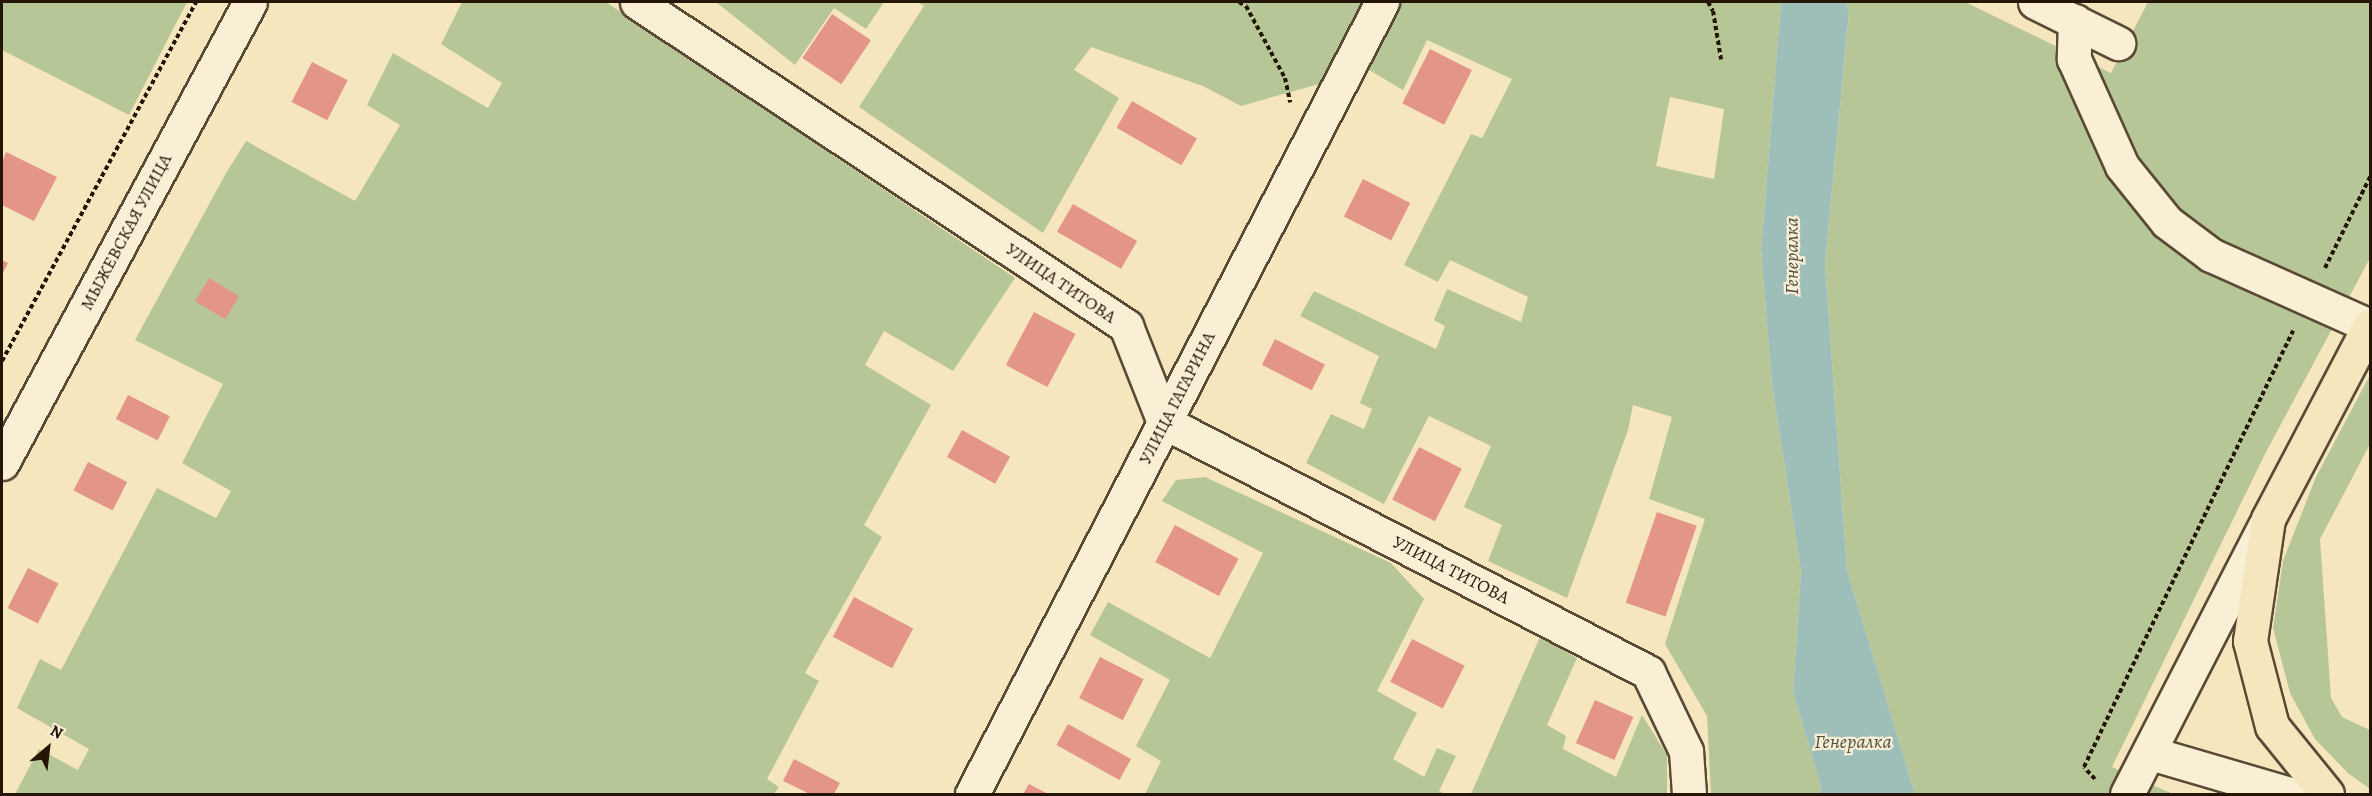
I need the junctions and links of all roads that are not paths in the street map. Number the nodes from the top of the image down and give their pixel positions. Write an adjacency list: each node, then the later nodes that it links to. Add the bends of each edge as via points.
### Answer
1 (250, 2): 9 (street, МЫЖЕВСКАЯ УЛИЦА)
2 (637, 2): 8 (street, УЛИЦА ТИТОВА, via 1126,326)
3 (1382, 2): 8 (street, УЛИЦА ГАГАРИНА)
4 (2035, 2): 5 (street)
5 (2075, 21): 6 (street); 7 (street, via 2074,59 2122,165 2167,222 2211,255)
6 (2118, 43)
7 (2370, 326): 10 (main road)
8 (1164, 422): 12 (street, УЛИЦА ГАГАРИНА); 13 (street, УЛИЦА ТИТОВА, via 1648,672 1686,751)
9 (2, 463)
10 (2268, 519): 11 (street); 16 (main road, via 2250,641 2272,726)
11 (2150, 753): 14 (street); 15 (street)
12 (972, 795)
13 (1689, 795)
14 (2127, 795)
15 (2290, 795)
16 (2327, 795)

